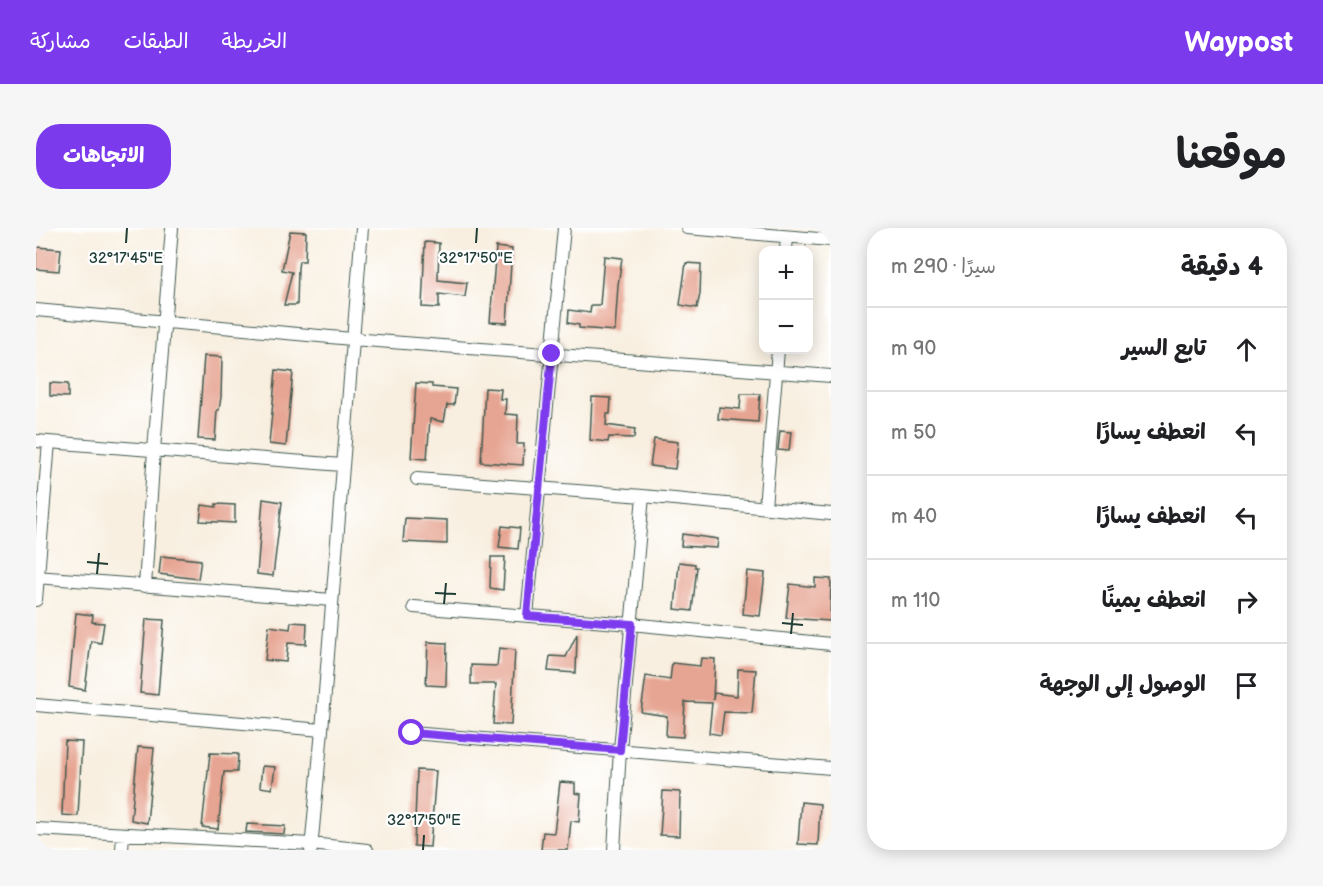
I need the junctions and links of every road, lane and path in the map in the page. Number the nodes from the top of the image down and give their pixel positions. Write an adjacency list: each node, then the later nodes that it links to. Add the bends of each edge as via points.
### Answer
1 (172, 228): 9 (street)
2 (362, 228): 10 (street)
3 (564, 228): 11 (street)
4 (687, 228): 5 (street)
5 (788, 237): 6 (street); 7 (street)
6 (831, 240)
7 (787, 246)
8 (36, 310): 9 (street)
9 (165, 322): 10 (street); 17 (street)
10 (352, 339): 11 (street); 18 (street)
11 (552, 354): 13 (street); 20 (street)
12 (778, 354): 13 (street)
13 (776, 371): 14 (street); 22 (street)
14 (831, 376)
15 (36, 441): 16 (street)
16 (50, 442): 17 (street); 24 (street)
17 (154, 450): 18 (street); 25 (street)
18 (342, 465): 27 (street)
19 (417, 479): 20 (street)
20 (540, 489): 21 (street); 29 (street)
21 (643, 496): 22 (street); 30 (street)
22 (765, 507): 23 (street)
23 (831, 514)
24 (37, 577): 25 (street); 26 (street)
25 (145, 586): 27 (street)
26 (36, 600)
27 (332, 600): 33 (street)
28 (414, 607): 29 (street)
29 (527, 616): 30 (street)
30 (632, 624): 31 (street); 35 (street)
31 (831, 644)
32 (36, 705): 33 (street)
33 (322, 730): 39 (street)
34 (412, 733): 35 (street)
35 (620, 750): 36 (street); 42 (street)
36 (831, 768)
37 (36, 829): 38 (street)
38 (123, 835): 39 (street); 40 (street)
39 (311, 847): 41 (street)
40 (122, 850)
41 (367, 850)
42 (614, 850)

